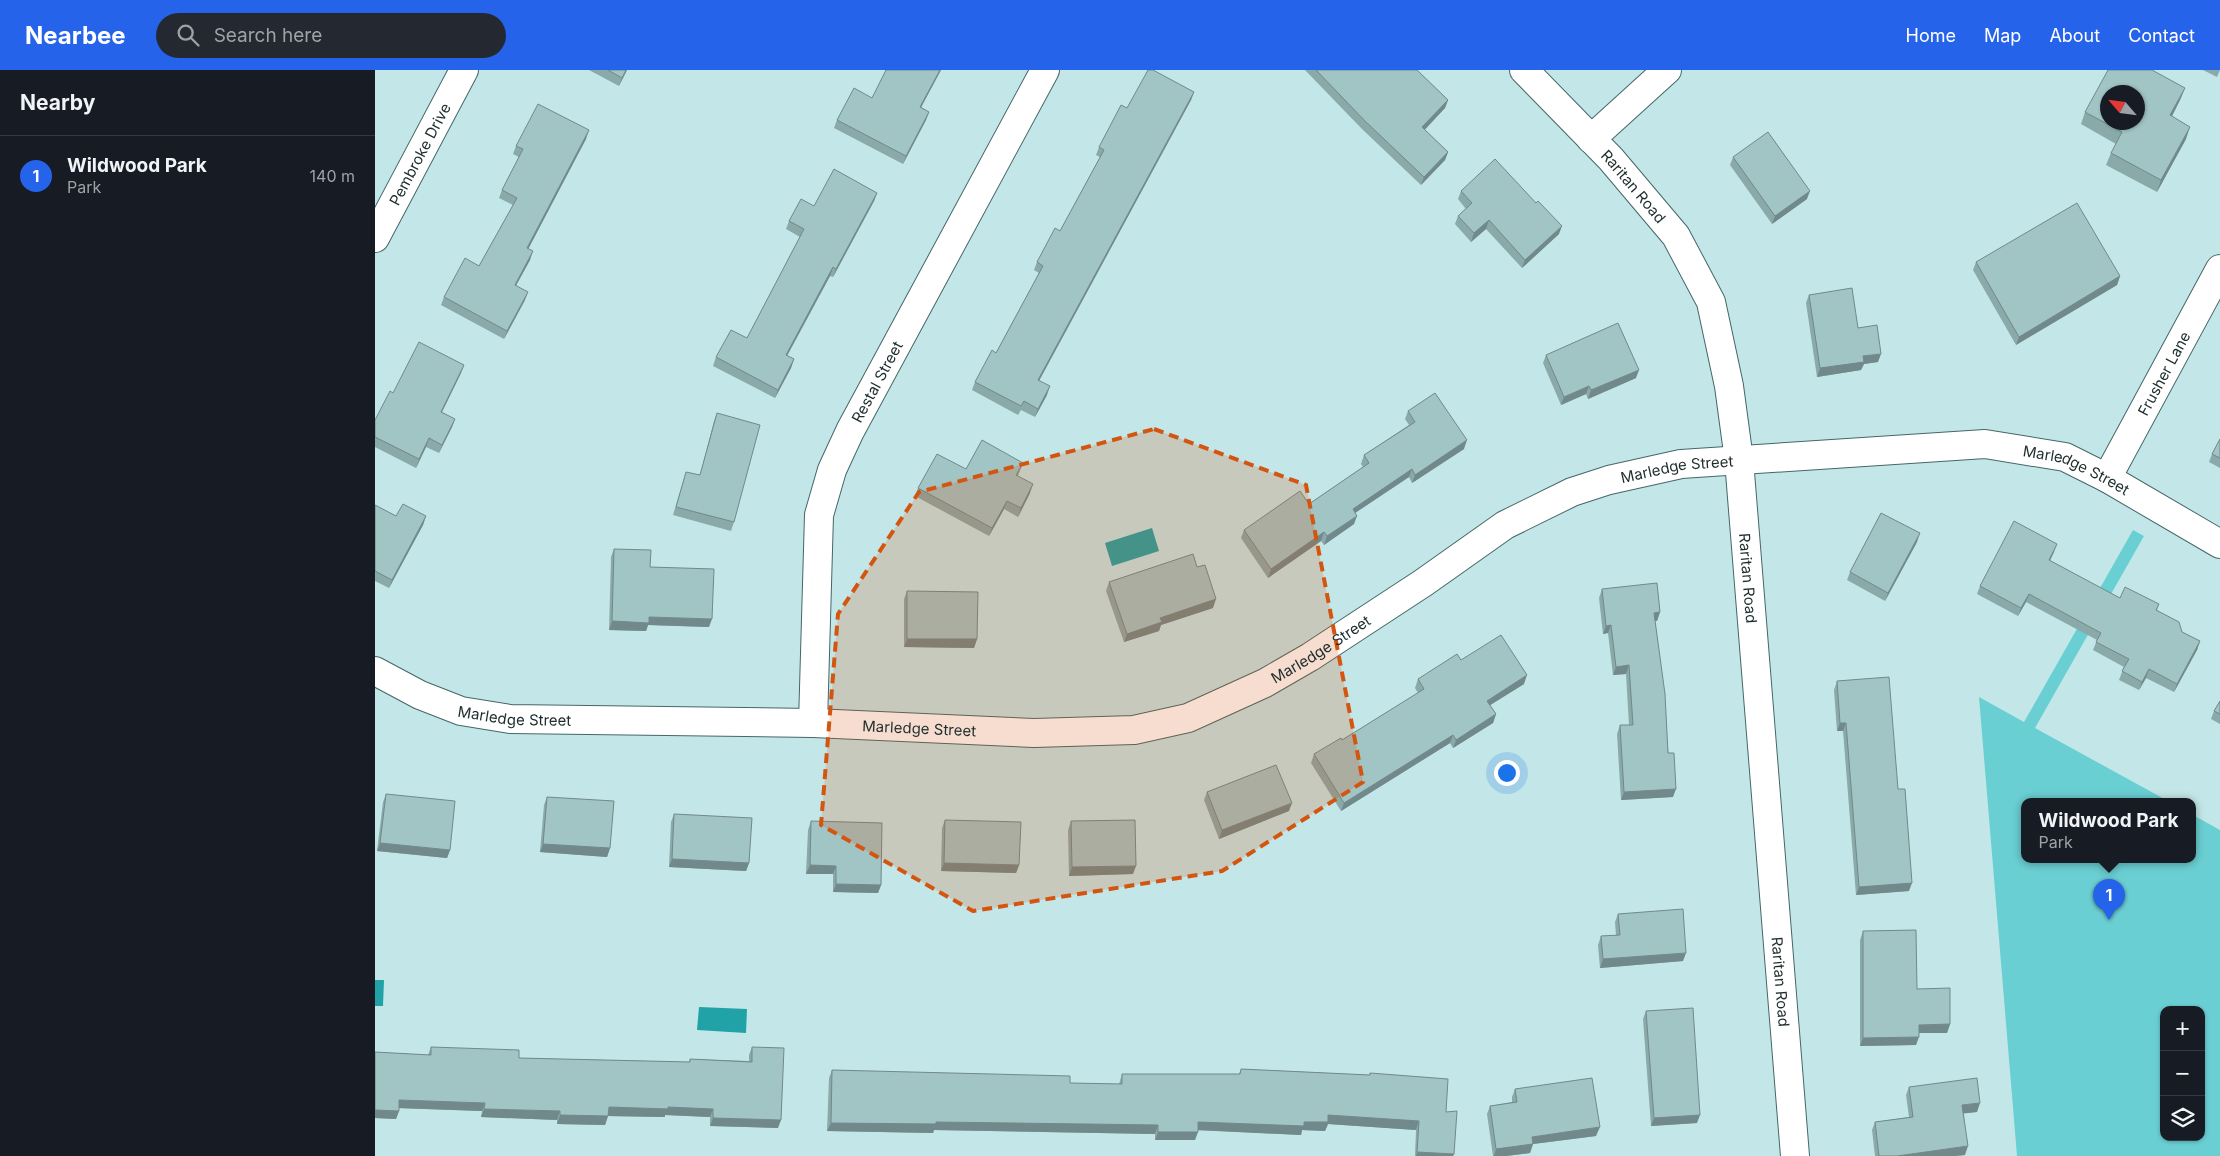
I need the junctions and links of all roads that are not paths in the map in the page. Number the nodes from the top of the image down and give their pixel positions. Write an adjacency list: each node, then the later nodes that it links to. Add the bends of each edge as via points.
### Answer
1 (464, 70): 6 (street, Pembroke Drive)
2 (1045, 70): 12 (street, Restal Street, via 832,470 819,515)
3 (1524, 70): 5 (street, Raritan Road)
4 (1667, 70): 5 (street)
5 (1591, 140): 8 (street, Raritan Road, via 1676,236 1711,302 1729,386)
6 (375, 238)
7 (2220, 269): 9 (street, Frusher Lane)
8 (1739, 460): 9 (street, Marledge Street, via 1985,444 2065,458); 12 (street, Marledge Street, via 1681,464 1572,492 1505,525 1310,657 1265,683 1188,718 1134,730 1034,733); 13 (street, Raritan Road)
9 (2107, 478): 10 (street, Marledge Street)
10 (2220, 544)
11 (375, 671): 12 (street, Marledge Street, via 420,695 461,711 511,719)
12 (813, 723)
13 (1795, 1156)

